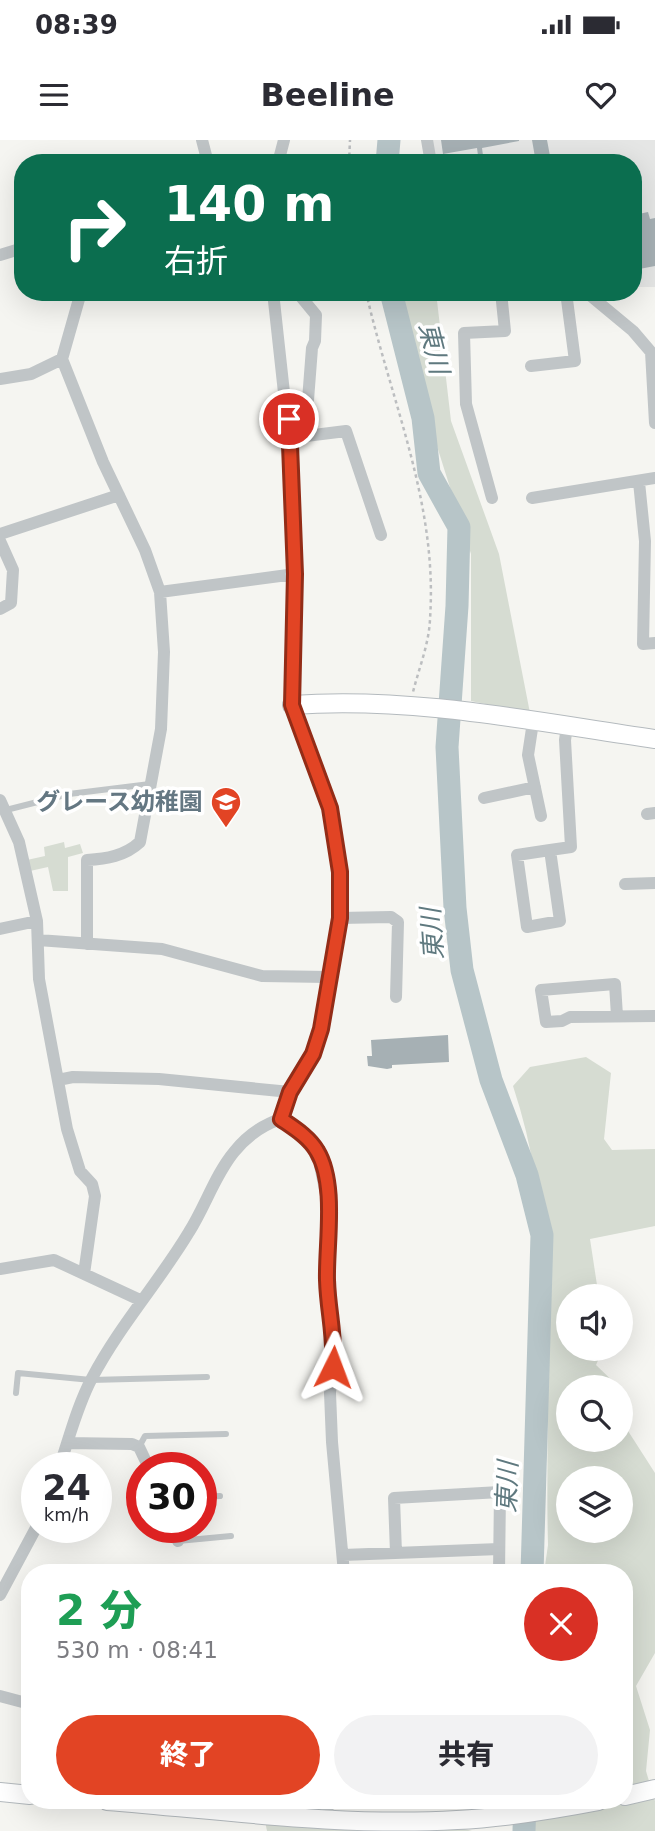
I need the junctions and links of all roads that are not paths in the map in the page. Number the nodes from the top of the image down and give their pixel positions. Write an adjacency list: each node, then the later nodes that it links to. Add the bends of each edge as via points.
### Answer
1 (78, 301): 7 (street)
2 (274, 301): 10 (street)
3 (304, 301): 10 (street, via 316,315 308,400)
4 (502, 301): 16 (street, via 505,331 464,333 466,404)
5 (567, 301): 8 (street, via 575,361)
6 (597, 301): 11 (street, via 634,331 650,352)
7 (62, 359): 9 (street, via 31,374); 15 (street)
8 (531, 366)
9 (0, 379)
10 (288, 401): 12 (street)
11 (655, 424)
12 (290, 438): 19 (street, via 346,431); 23 (street)
13 (655, 478): 14 (street)
14 (639, 482): 17 (street); 21 (street)
15 (119, 495): 18 (street); 24 (street)
16 (492, 498)
17 (532, 498)
18 (0, 534)
19 (381, 535)
20 (0, 541): 22 (street)
21 (650, 541): 26 (street, via 643,644)
22 (4, 559): 25 (street, via 13,570 11,603)
23 (295, 574): 24 (street); 27 (street)
24 (160, 592): 31 (street, via 164,652 161,729)
25 (0, 609)
26 (655, 643)
27 (292, 705): 28 (street, via 414,706); 39 (street, via 330,808 340,872)
28 (533, 722): 29 (street); 32 (street, via 527,755)
29 (567, 727): 30 (street); 36 (street, via 571,847)
30 (655, 739)
31 (152, 784): 34 (lane); 43 (street, via 140,842 107,859 87,860)
32 (534, 787): 33 (street); 35 (street)
33 (484, 798)
34 (3, 805): 40 (street, via 19,842)
35 (541, 816)
36 (550, 850): 36 (street, via 517,855 527,927 560,921)
37 (655, 883): 38 (street)
38 (625, 884)
39 (340, 918): 44 (street); 45 (street, via 391,918 398,922)
40 (37, 921): 41 (street); 42 (street)
41 (0, 929)
42 (38, 940): 43 (street); 48 (street, via 39,979)
43 (87, 944): 44 (street, via 162,949 262,976)
44 (328, 977): 49 (street, via 317,1041)
45 (396, 997)
46 (617, 1016): 46 (street, via 615,984 541,989 546,1022); 47 (street)
47 (655, 1016)
48 (58, 1080): 49 (street, via 159,1079); 52 (street, via 80,1171 95,1196)
49 (290, 1092): 50 (street)
50 (281, 1119): 53 (street, via 249,1136 232,1154 190,1231 152,1290); 67 (street, via 302,1133 317,1152 331,1218 327,1284 335,1341 330,1393)
51 (0, 1269): 52 (street, via 54,1260)
52 (84, 1274): 53 (street)
53 (140, 1300): 55 (street)
54 (207, 1377): 55 (lane)
55 (91, 1380): 56 (lane, via 18,1373); 58 (street)
56 (16, 1393)
57 (226, 1434): 59 (lane, via 145,1436)
58 (68, 1443): 59 (street); 60 (street)
59 (139, 1447): 61 (street)
60 (65, 1452)
61 (141, 1452)
62 (232, 1536): 63 (lane)
63 (217, 1537)
64 (28, 1543): 70 (street)
65 (499, 1549): 66 (street); 66 (street, via 500,1492 394,1498); 69 (street)
66 (396, 1553): 67 (street)
67 (343, 1555): 68 (street)
68 (344, 1564)
69 (499, 1564)
70 (0, 1595)
71 (0, 1696): 72 (street)
72 (21, 1702)
73 (655, 1789): 76 (street)
74 (0, 1792): 75 (street)
75 (21, 1794)
76 (633, 1794)
77 (303, 1809): 79 (street)
78 (559, 1809): 79 (street, via 423,1821)
79 (328, 1810)

